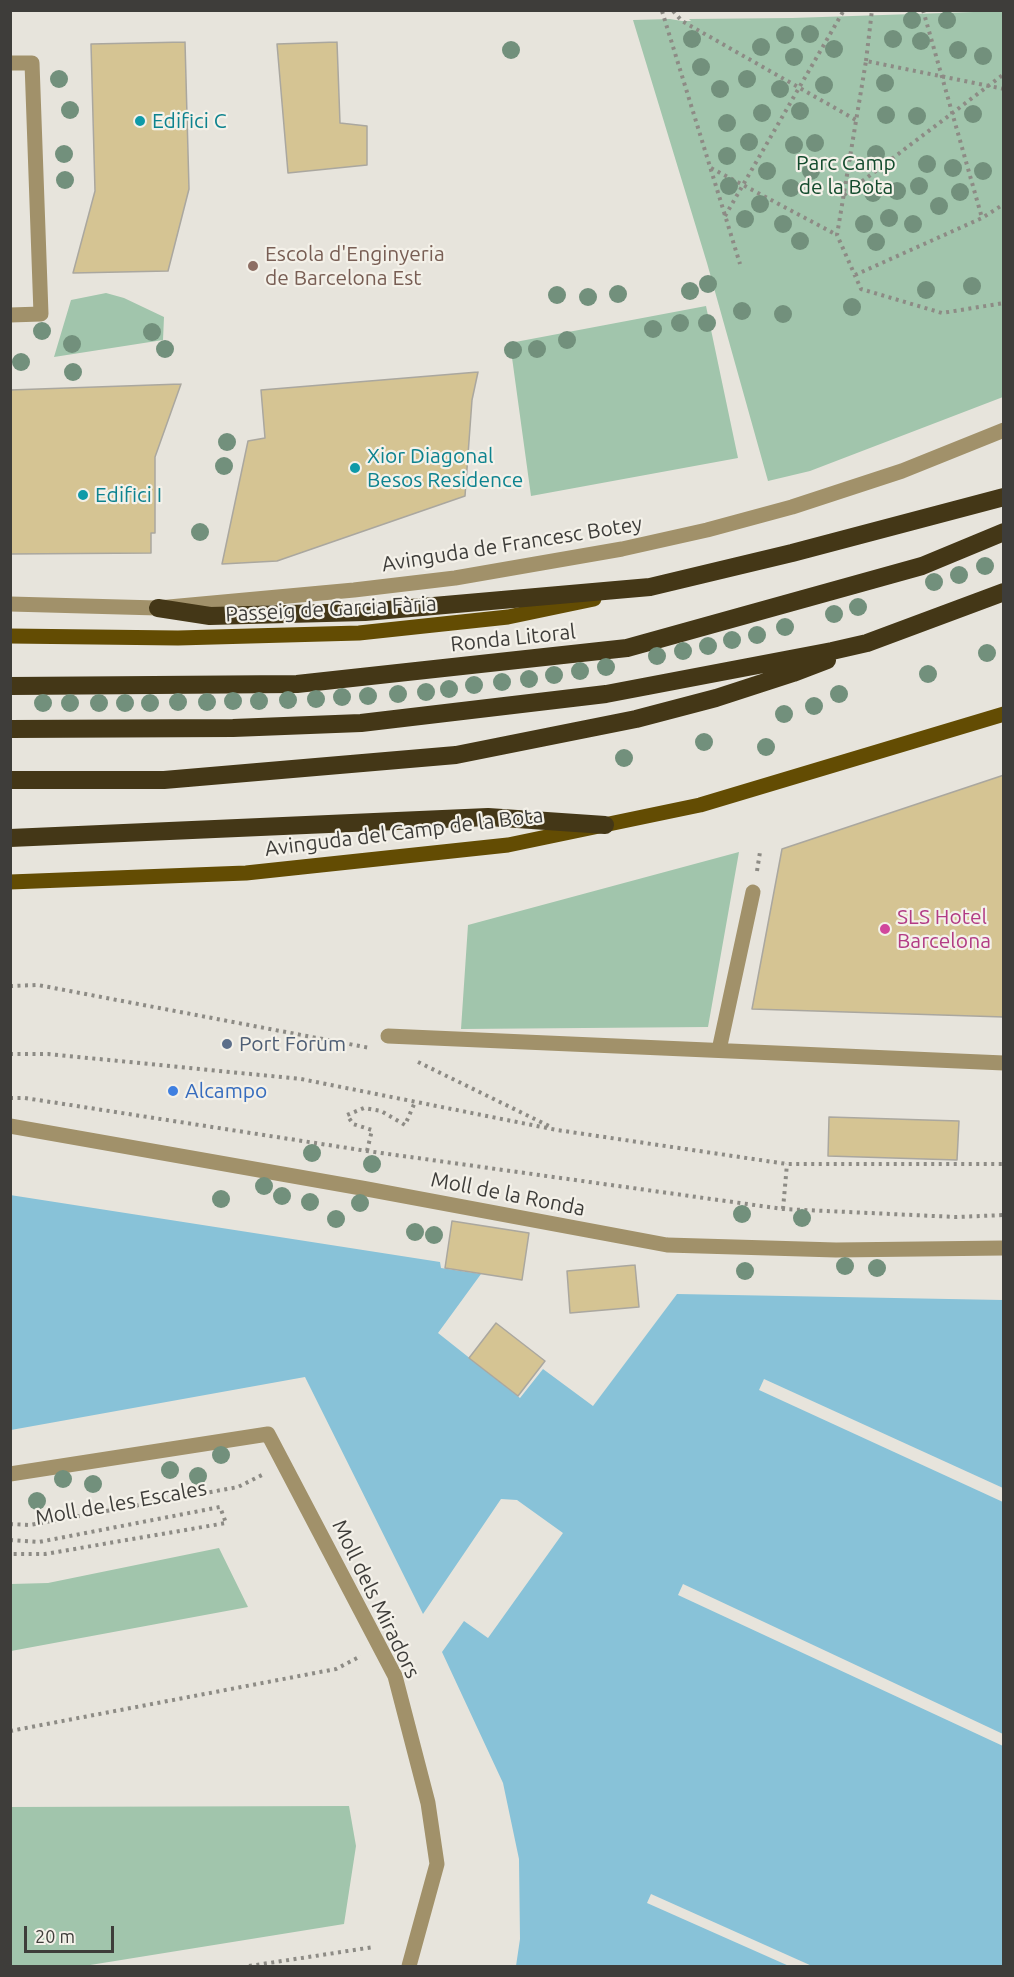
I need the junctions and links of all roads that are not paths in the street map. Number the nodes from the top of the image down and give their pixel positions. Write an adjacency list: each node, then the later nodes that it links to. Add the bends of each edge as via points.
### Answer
1 (10, 63): 2 (street, via 32,63 41,314)
2 (10, 315)
3 (1004, 430): 9 (street, Avinguda de Francesc Botey, via 902,471 792,507 622,549 455,578)
4 (1004, 497): 6 (highway)
5 (1004, 532): 12 (highway, Ronda Litoral, via 922,566 627,648 297,684)
6 (650, 587): 9 (highway, via 365,612 210,616); 10 (main road, Passeig de Garcia Fària, via 507,617 359,633 178,638)
7 (1004, 592): 11 (highway)
8 (10, 604): 9 (street, Avinguda de Francesc Botey)
9 (158, 608)
10 (10, 636)
11 (867, 643): 14 (highway, via 606,694 361,723); 15 (highway, via 794,673 716,698 636,719 456,755 164,780)
12 (10, 686)
13 (1004, 714): 16 (main road, Avinguda del Camp de la Bota, via 700,805)
14 (10, 729)
15 (10, 780)
16 (605, 825): 17 (highway, via 488,817); 18 (main road, Avinguda del Camp de la Bota, via 508,845 256,872)
17 (10, 838)
18 (10, 882)
19 (753, 892): 21 (street)
20 (388, 1036): 21 (street)
21 (719, 1050): 22 (street)
22 (1004, 1063)
23 (10, 1126): 24 (street, Moll de la Ronda, via 667,1245 836,1250)
24 (1004, 1248)
25 (10, 1474): 26 (street, Moll dels Miradors, via 268,1434 394,1676 428,1803 437,1864)
26 (409, 1966)

